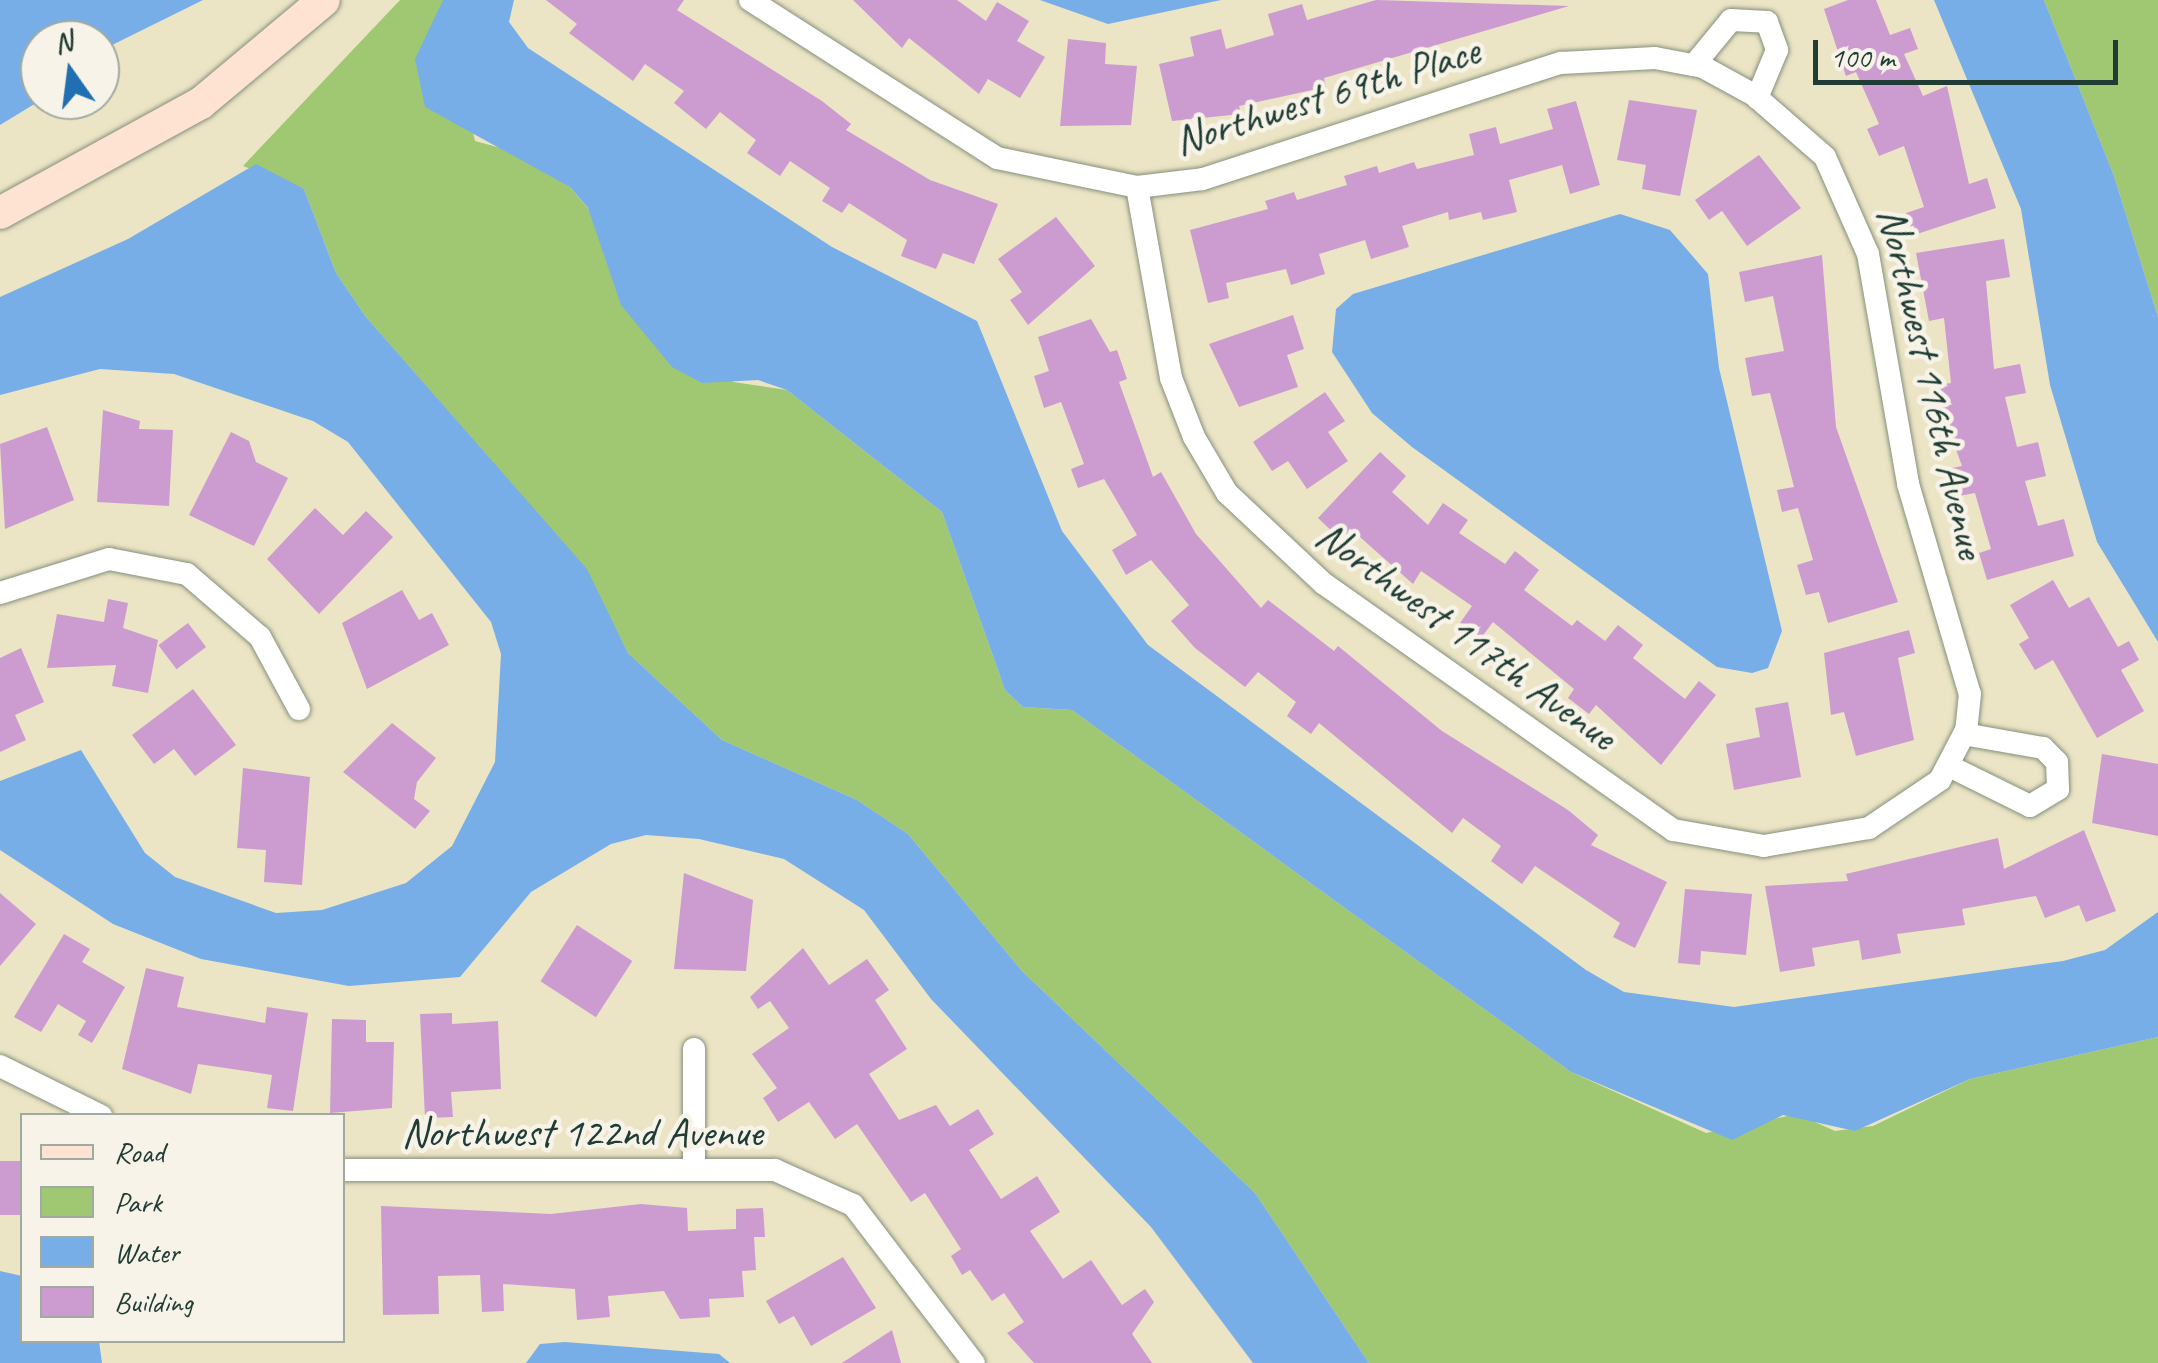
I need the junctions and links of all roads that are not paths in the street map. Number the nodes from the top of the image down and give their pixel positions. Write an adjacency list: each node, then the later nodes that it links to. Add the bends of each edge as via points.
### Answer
1 (324, 0): 7 (street, via 201,103)
2 (750, 0): 6 (street, Northwest 69th Place, via 997,158)
3 (1694, 66): 4 (street, Northwest 69th Place); 5 (street, via 1730,20 1766,22 1777,50); 6 (street, Northwest 69th Place, via 1609,56 1560,63 1202,179)
4 (1728, 80): 5 (street, Northwest 116th Avenue)
5 (1758, 98): 10 (street, Northwest 116th Avenue, via 1825,158 1857,221 1908,484 1964,648)
6 (1137, 187): 10 (street, Northwest 117th Avenue, via 1171,378 1194,437 1271,542 1673,830 1718,844 1869,828 1904,811)
7 (0, 213)
8 (0, 593): 9 (street, via 108,558 186,574 260,636)
9 (300, 709)
10 (1957, 750)
11 (694, 1049): 14 (street)
12 (0, 1066): 13 (street)
13 (94, 1113)
14 (694, 1164): 15 (street, Northwest 122nd Avenue); 16 (street, Northwest 122nd Avenue, via 774,1170 852,1205)
15 (345, 1170)
16 (974, 1363)

